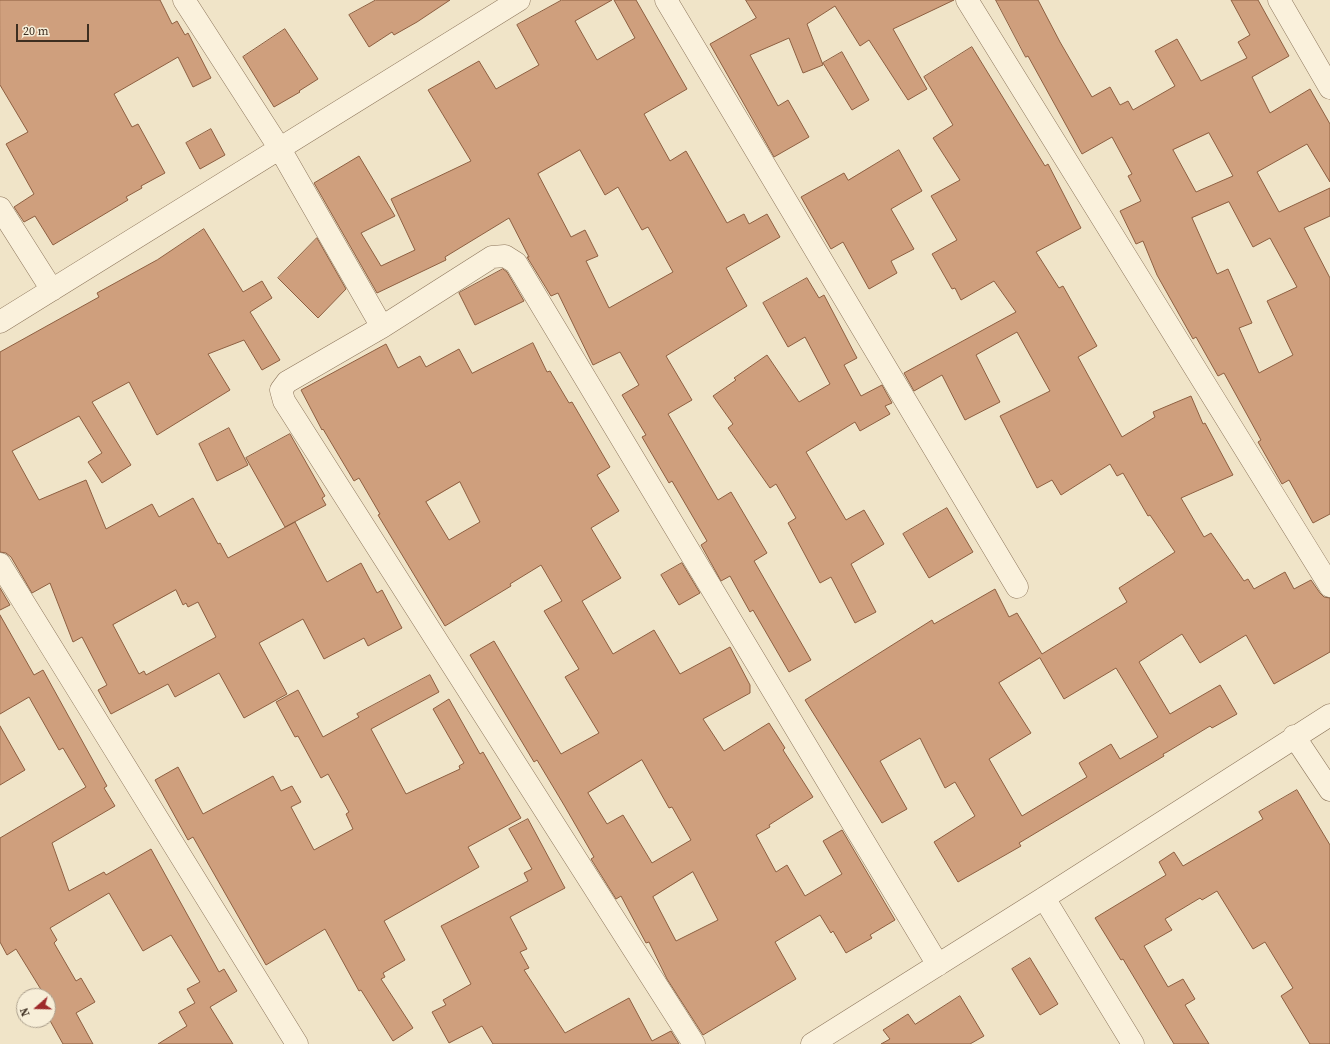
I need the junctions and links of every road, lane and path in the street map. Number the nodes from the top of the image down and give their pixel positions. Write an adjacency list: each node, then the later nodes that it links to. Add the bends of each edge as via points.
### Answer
1 (184, 0): 7 (street)
2 (519, 0): 7 (street)
3 (666, 0): 13 (street)
4 (967, 0): 14 (street)
5 (1279, 0): 6 (street)
6 (1330, 88)
7 (280, 148): 9 (street); 11 (street)
8 (0, 208): 9 (street)
9 (52, 290): 10 (street)
10 (0, 322)
11 (382, 327): 19 (street, via 492,257 505,256 516,263); 21 (street, via 287,382 281,390 284,401)
12 (0, 564): 20 (street)
13 (1018, 586)
14 (1330, 586)
15 (1330, 715): 16 (street)
16 (1294, 736): 17 (street); 18 (street)
17 (1330, 790)
18 (1044, 898): 19 (street); 23 (street)
19 (938, 965): 22 (street)
20 (297, 1044)
21 (694, 1044)
22 (812, 1044)
23 (1133, 1044)

